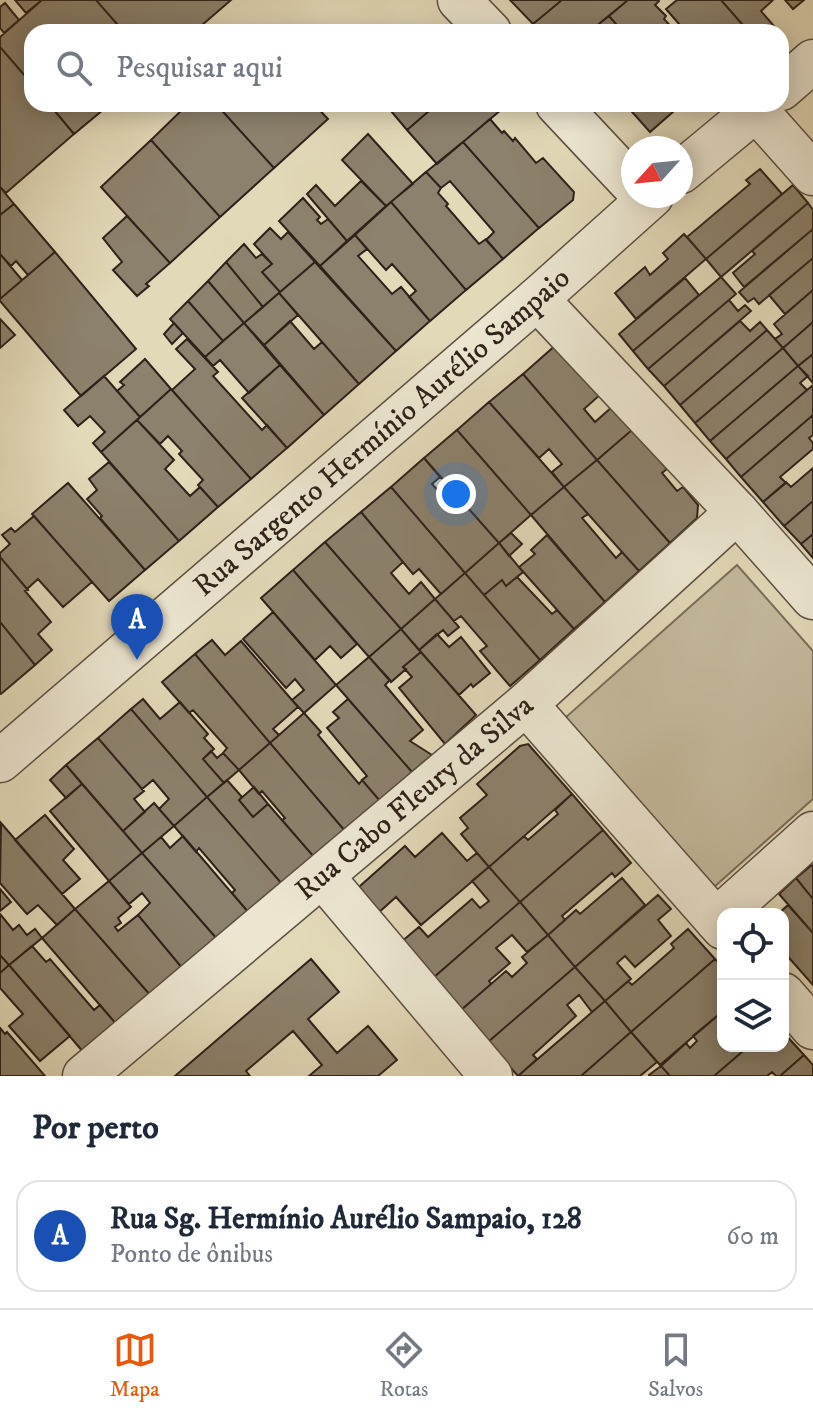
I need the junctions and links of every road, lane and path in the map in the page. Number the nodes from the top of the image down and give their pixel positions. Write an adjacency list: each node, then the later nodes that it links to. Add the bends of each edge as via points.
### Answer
1 (459, 0): 2 (street)
2 (482, 24)
3 (813, 61): 4 (street)
4 (789, 82)
5 (565, 112): 9 (street)
6 (754, 112): 8 (street)
7 (774, 112): 10 (street)
8 (693, 162)
9 (621, 170)
10 (813, 174)
11 (630, 208): 12 (street, Rua Sargento Hermínio Aurélio Sampaio)
12 (537, 299): 13 (street); 16 (street, Rua Sargento Hermínio Aurélio Sampaio)
13 (737, 512): 14 (street); 15 (street, Rua Cabo Fleury da Silva)
14 (813, 598)
15 (526, 704): 18 (street, Rua Cabo Fleury da Silva); 20 (street)
16 (0, 761)
17 (813, 833): 19 (street)
18 (323, 877): 23 (street, Rua Cabo Fleury da Silva); 24 (street)
19 (736, 908)
20 (717, 922)
21 (789, 1001): 22 (street)
22 (813, 1028)
23 (84, 1076)
24 (491, 1076)

